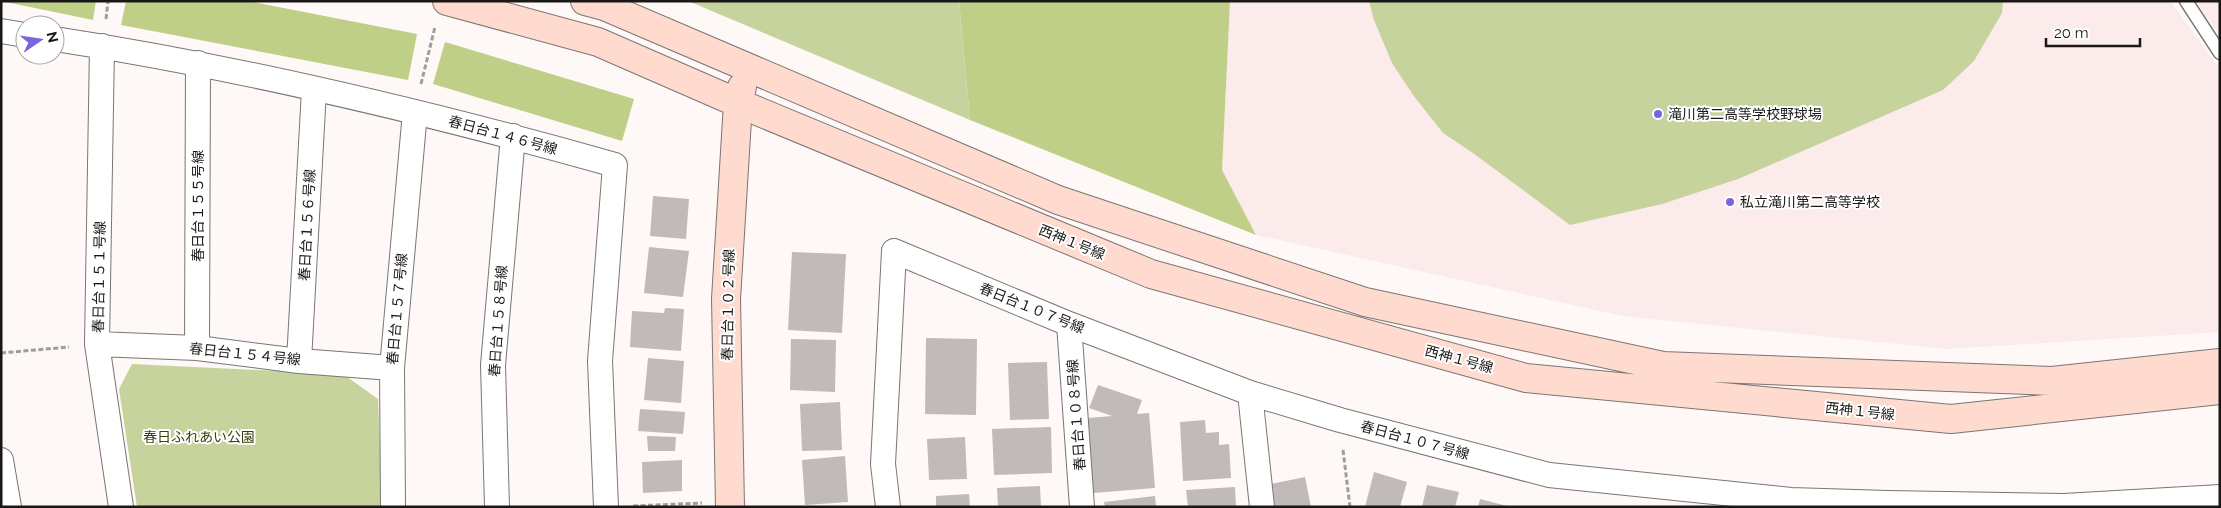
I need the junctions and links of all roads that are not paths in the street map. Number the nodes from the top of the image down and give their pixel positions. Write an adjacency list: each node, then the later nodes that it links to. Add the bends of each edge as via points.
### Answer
1 (585, 1): 10 (street, via 604,6)
2 (2186, 1): 8 (lane)
3 (442, 10): 12 (street, 西神１号線, via 598,42)
4 (1, 31): 5 (street)
5 (15, 33)
6 (65, 40): 7 (street, 春日台１４６号線)
7 (102, 46): 9 (street, 春日台１４６号線); 16 (street, 春日台１５１号線)
8 (2220, 53)
9 (198, 63): 11 (street, 春日台１４６号線); 17 (street, 春日台１５５号線)
10 (746, 67): 12 (street, 春日台１０２号線); 19 (street, via 1058,200 1356,299 1663,366 2052,381)
11 (314, 90): 13 (street, 春日台１４６号線); 18 (street, 春日台１５６号線)
12 (738, 104): 21 (street, 西神１号線, via 1151,274 1526,378 1951,420); 26 (street, 春日台１０２号線, via 726,299)
13 (415, 112): 14 (street, 春日台１４６号線); 20 (street, 春日台１５７号線)
14 (514, 136): 32 (street, 春日台１５８号線, via 493,365); 33 (street, 春日台１４６号線, via 615,165 600,361)
15 (1069, 324): 22 (street, 春日台１０７号線); 34 (street, 春日台１０７号線, via 894,251 883,464); 35 (street, 春日台１０８号線)
16 (97, 344): 17 (street, 春日台１５４号線); 30 (street, 春日台１５１号線)
17 (197, 348): 18 (street, 春日台１５４号線)
18 (299, 360): 20 (street, 春日台１５４号線)
19 (2220, 363)
20 (392, 368): 31 (street, 春日台１５７号線)
21 (2220, 390)
22 (1250, 393): 25 (street, 春日台１０７号線, via 1549,475); 36 (street)
23 (1, 460): 29 (street)
24 (2220, 497): 28 (street, 春日台１０７号線)
25 (1791, 503): 27 (street, 春日台１０７号線)
26 (730, 505)
27 (1887, 505): 28 (street, 春日台１０７号線)
28 (2064, 506)
29 (9, 507)
30 (121, 507)
31 (393, 507)
32 (497, 507)
33 (606, 507)
34 (888, 507)
35 (1082, 507)
36 (1262, 507)

